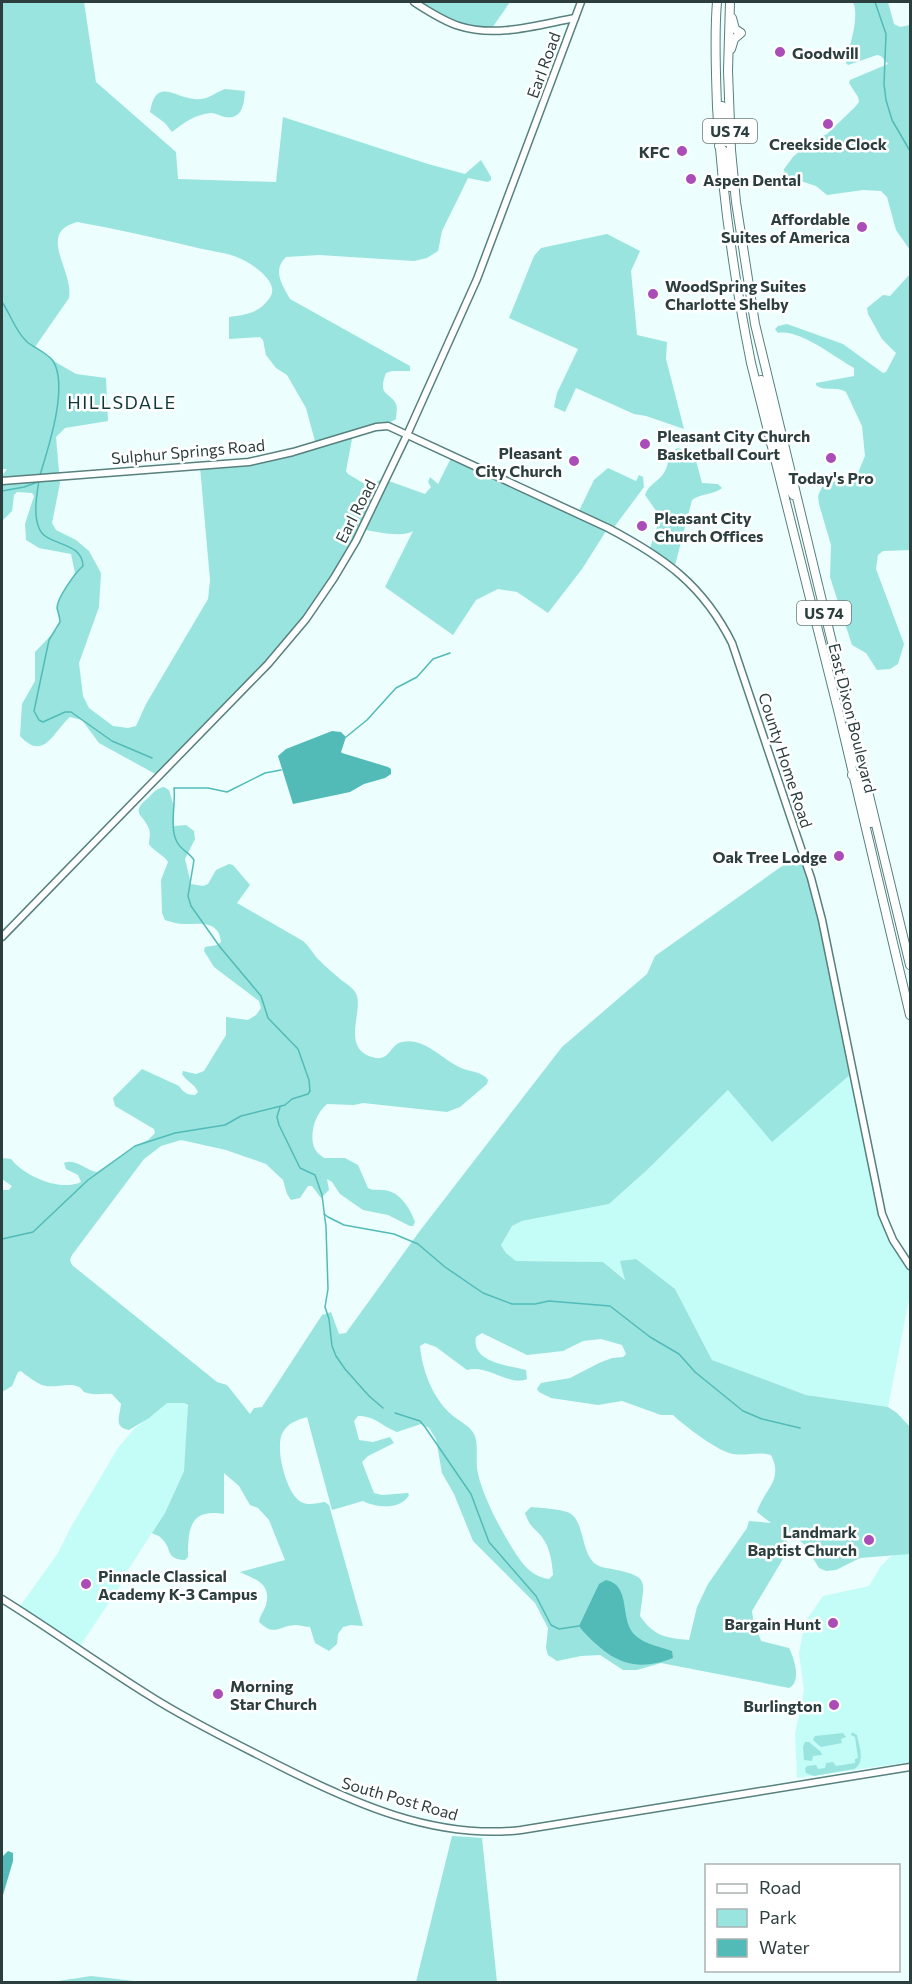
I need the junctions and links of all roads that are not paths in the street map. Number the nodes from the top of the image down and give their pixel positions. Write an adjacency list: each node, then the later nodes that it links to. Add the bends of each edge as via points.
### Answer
1 (414, 2): 5 (main road, via 448,22 482,30)
2 (581, 2): 5 (main road, Earl Road)
3 (717, 2): 7 (highway, East Dixon Boulevard / US 74)
4 (730, 2): 6 (highway, East Dixon Boulevard / US 74); 6 (highway, via 733,24 741,33 732,43)
5 (575, 18): 13 (main road, Earl Road, via 477,279)
6 (728, 71): 9 (highway, East Dixon Boulevard / US 74)
7 (716, 78): 8 (highway, East Dixon Boulevard / US 74); 9 (highway)
8 (719, 146): 10 (highway, via 726,153 731,193); 11 (highway, East Dixon Boulevard / US 74, via 732,258)
9 (731, 150): 10 (highway, East Dixon Boulevard / US 74)
10 (736, 202): 12 (highway, East Dixon Boulevard / US 74, via 754,324)
11 (751, 363): 12 (highway, via 760,379 774,432); 14 (highway, East Dixon Boulevard / US 74)
12 (780, 434): 16 (highway, East Dixon Boulevard / US 74)
13 (407, 435): 15 (main road, Sulphur Springs Road, via 380,426 249,462); 21 (main road, Earl Road, via 350,553 286,643); 24 (main road, County Home Road, via 638,544 687,580 721,622 742,671 811,878 882,1214 892,1240)
14 (771, 443): 16 (highway, via 777,444 788,487); 17 (highway, East Dixon Boulevard / US 74)
15 (2, 481)
16 (796, 498): 18 (highway, East Dixon Boulevard / US 74)
17 (836, 704): 18 (highway, via 843,715 856,762); 19 (highway, East Dixon Boulevard / US 74)
18 (863, 766): 20 (highway, East Dixon Boulevard / US 74)
19 (852, 775): 20 (highway, via 859,778); 23 (highway, East Dixon Boulevard / US 74)
20 (880, 841): 22 (highway, East Dixon Boulevard / US 74)
21 (2, 937)
22 (910, 965)
23 (910, 1015)
24 (910, 1266)
25 (2, 1599): 26 (main road, South Post Road, via 152,1697 240,1745 350,1800 434,1826 481,1832 521,1830)
26 (910, 1767)

